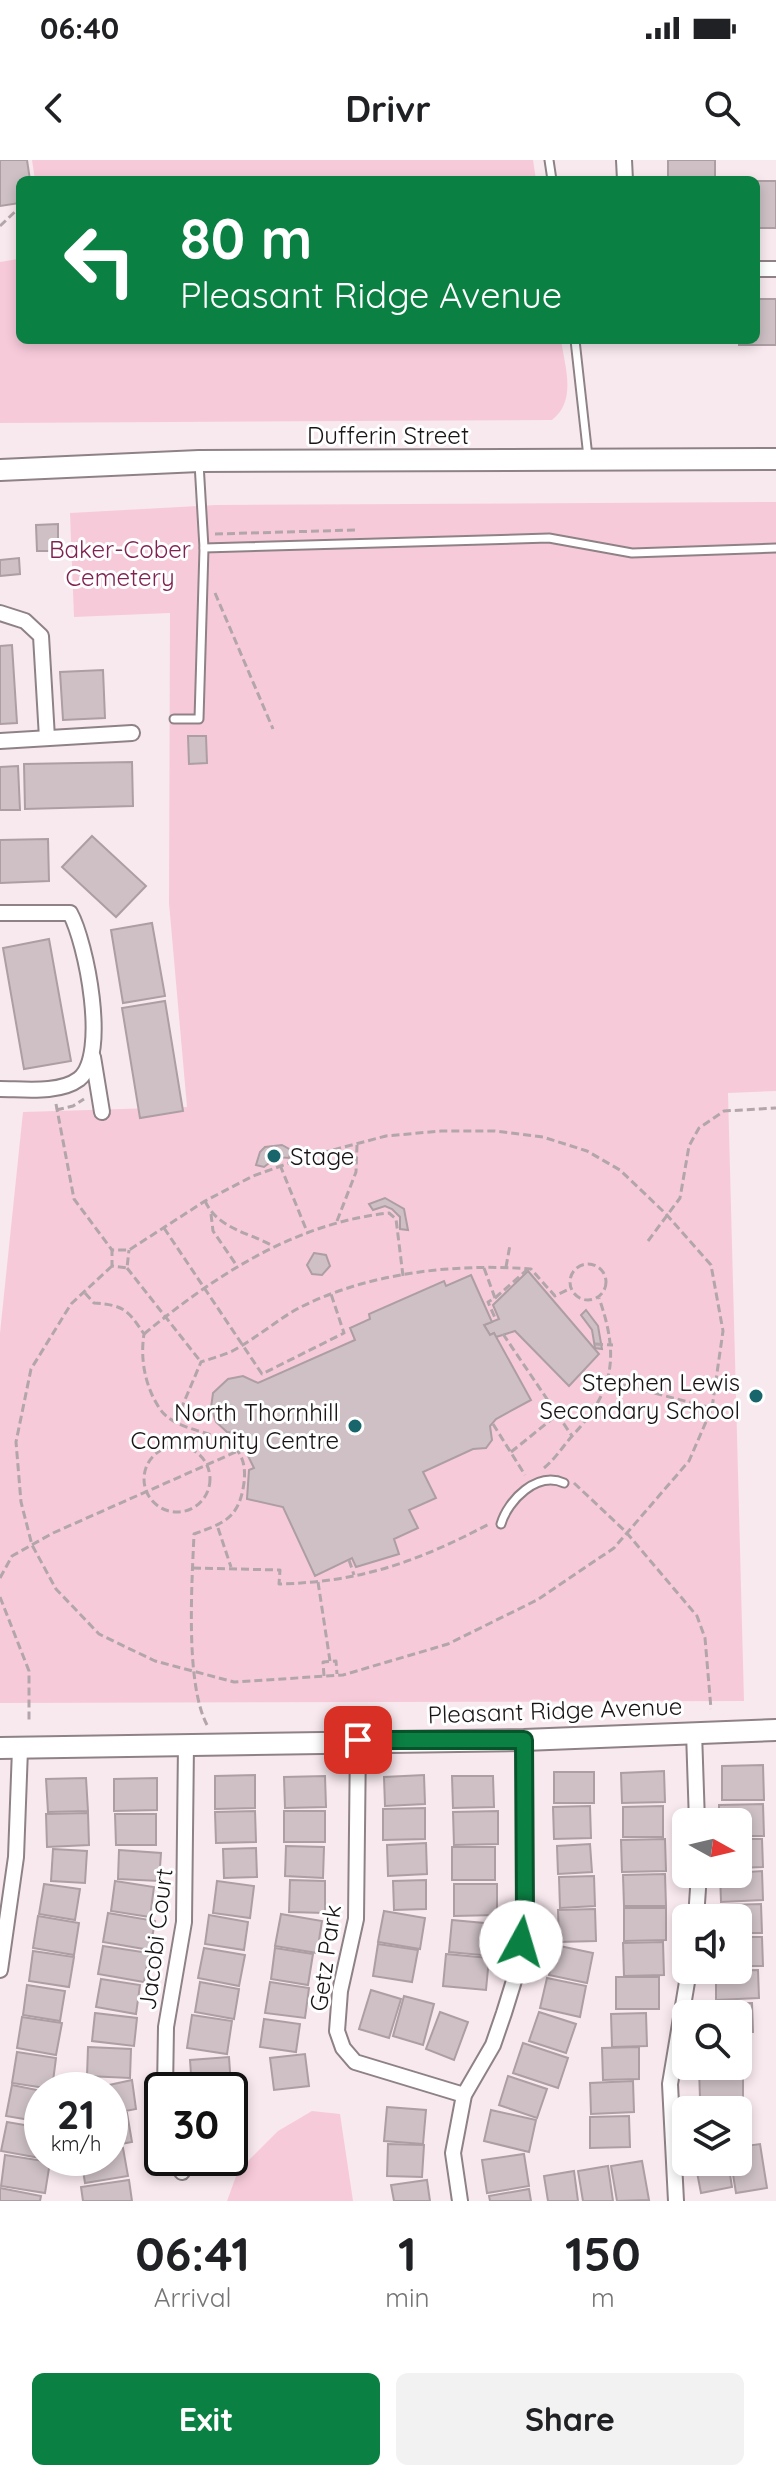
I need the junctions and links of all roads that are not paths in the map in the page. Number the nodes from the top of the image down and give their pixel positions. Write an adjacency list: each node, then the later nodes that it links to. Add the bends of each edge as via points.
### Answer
1 (575, 344): 4 (lane)
2 (776, 459): 4 (main road, Dufferin Street)
3 (199, 461): 4 (main road, Dufferin Street); 5 (main road, Dufferin Street); 6 (lane)
4 (589, 462)
5 (0, 470)
6 (204, 548): 7 (lane, via 549,538 632,553); 9 (lane, via 199,719)
7 (776, 548)
8 (0, 613): 11 (street, via 25,621 41,636)
9 (174, 719)
10 (132, 733): 11 (street)
11 (47, 738): 12 (street)
12 (0, 741)
13 (0, 913): 14 (street, via 70,913 87,970)
14 (92, 1054): 15 (street, via 77,1080 53,1088); 16 (street)
15 (0, 1089)
16 (102, 1112)
17 (566, 1481): 18 (lane, via 548,1479 531,1488 512,1501)
18 (501, 1524)
19 (776, 1730): 20 (main road, Pleasant Ridge Avenue)
20 (694, 1732): 22 (main road, Pleasant Ridge Avenue); 25 (street)
21 (358, 1740): 22 (main road, Pleasant Ridge Avenue); 23 (main road, Pleasant Ridge Avenue); 29 (street, Getz Park, via 356,1919 337,2031 355,2062)
22 (524, 1740): 29 (street, via 525,1913 517,1971 493,2045)
23 (186, 1744): 24 (main road, Pleasant Ridge Avenue); 28 (street, Jacobi Court, via 184,1922 166,2027)
24 (10, 1749): 26 (street, via 16,1857)
25 (697, 1808)
26 (0, 1970)
27 (687, 1984): 31 (street, via 670,2084)
28 (165, 2072)
29 (464, 2095): 30 (street, via 453,2153)
30 (460, 2201)
31 (676, 2201)

